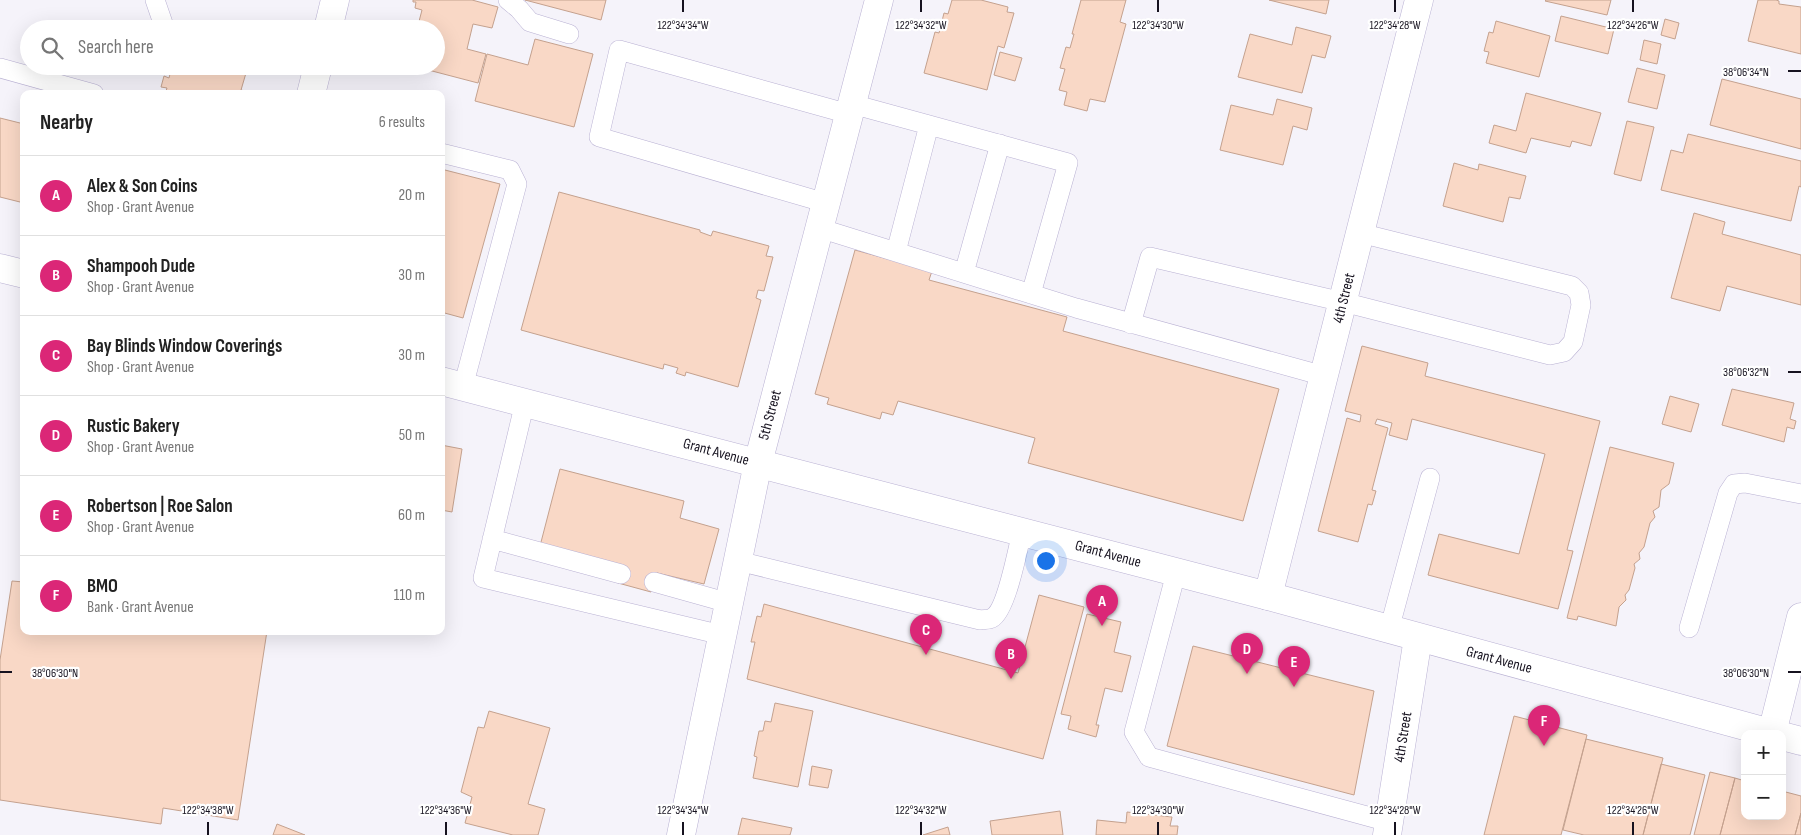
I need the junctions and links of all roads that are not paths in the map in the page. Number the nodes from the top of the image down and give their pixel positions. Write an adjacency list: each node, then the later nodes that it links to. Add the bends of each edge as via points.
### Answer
1 (155, 0): 6 (lane)
2 (335, 0): 7 (street)
3 (508, 0): 8 (lane, via 530,22)
4 (879, 0): 15 (street, 5th Street)
5 (1419, 0): 20 (street, 4th Street)
6 (163, 20)
7 (330, 20)
8 (569, 34)
9 (0, 68): 10 (lane)
10 (20, 74)
11 (25, 75): 13 (lane)
12 (316, 75): 14 (street)
13 (80, 90)
14 (312, 90)
15 (851, 109): 16 (lane); 19 (street, 5th Street); 19 (lane, via 619,50 599,137)
16 (929, 125): 17 (lane); 21 (lane)
17 (1000, 144): 24 (lane); 25 (lane, via 1068,162)
18 (445, 154): 29 (lane, via 510,170 517,184)
19 (823, 215): 21 (lane); 31 (street, 5th Street)
20 (1360, 233): 26 (street, 4th Street); 26 (lane, via 1572,286 1579,293 1581,305 1574,342 1564,352 1550,355)
21 (896, 252): 24 (lane)
22 (0, 268): 23 (street)
23 (20, 273)
24 (964, 273): 25 (lane)
25 (1031, 294): 27 (lane)
26 (1343, 302): 27 (lane, via 1150,257); 28 (street, 4th Street)
27 (1132, 324): 28 (lane)
28 (1324, 376): 40 (street, 4th Street)
29 (452, 384): 30 (street, Grant Avenue)
30 (524, 402): 31 (street, Grant Avenue); 35 (lane)
31 (758, 463): 34 (street, Grant Avenue); 36 (street, 5th Street)
32 (1430, 478): 44 (lane)
33 (1801, 494): 43 (lane, via 1745,483 1734,484 1728,492)
34 (1022, 532): 36 (lane, via 1006,594 998,613 991,619 980,620); 37 (street, Grant Avenue)
35 (492, 538): 38 (lane); 45 (lane, via 483,578)
36 (738, 561): 41 (street, 5th Street)
37 (1176, 573): 40 (street, Grant Avenue); 51 (lane, via 1134,732 1149,757)
38 (621, 574)
39 (654, 582): 41 (lane)
40 (1268, 596): 44 (street, Grant Avenue)
41 (729, 603): 45 (street, 5th Street)
42 (1801, 617): 48 (street)
43 (1689, 628)
44 (1389, 630): 46 (street, Grant Avenue)
45 (722, 635): 52 (street, 5th Street)
46 (1418, 638): 47 (street, Grant Avenue); 51 (street, 4th Street)
47 (1758, 730)
48 (1774, 730)
49 (1786, 737): 50 (street)
50 (1801, 741)
51 (1388, 828)
52 (681, 835)

